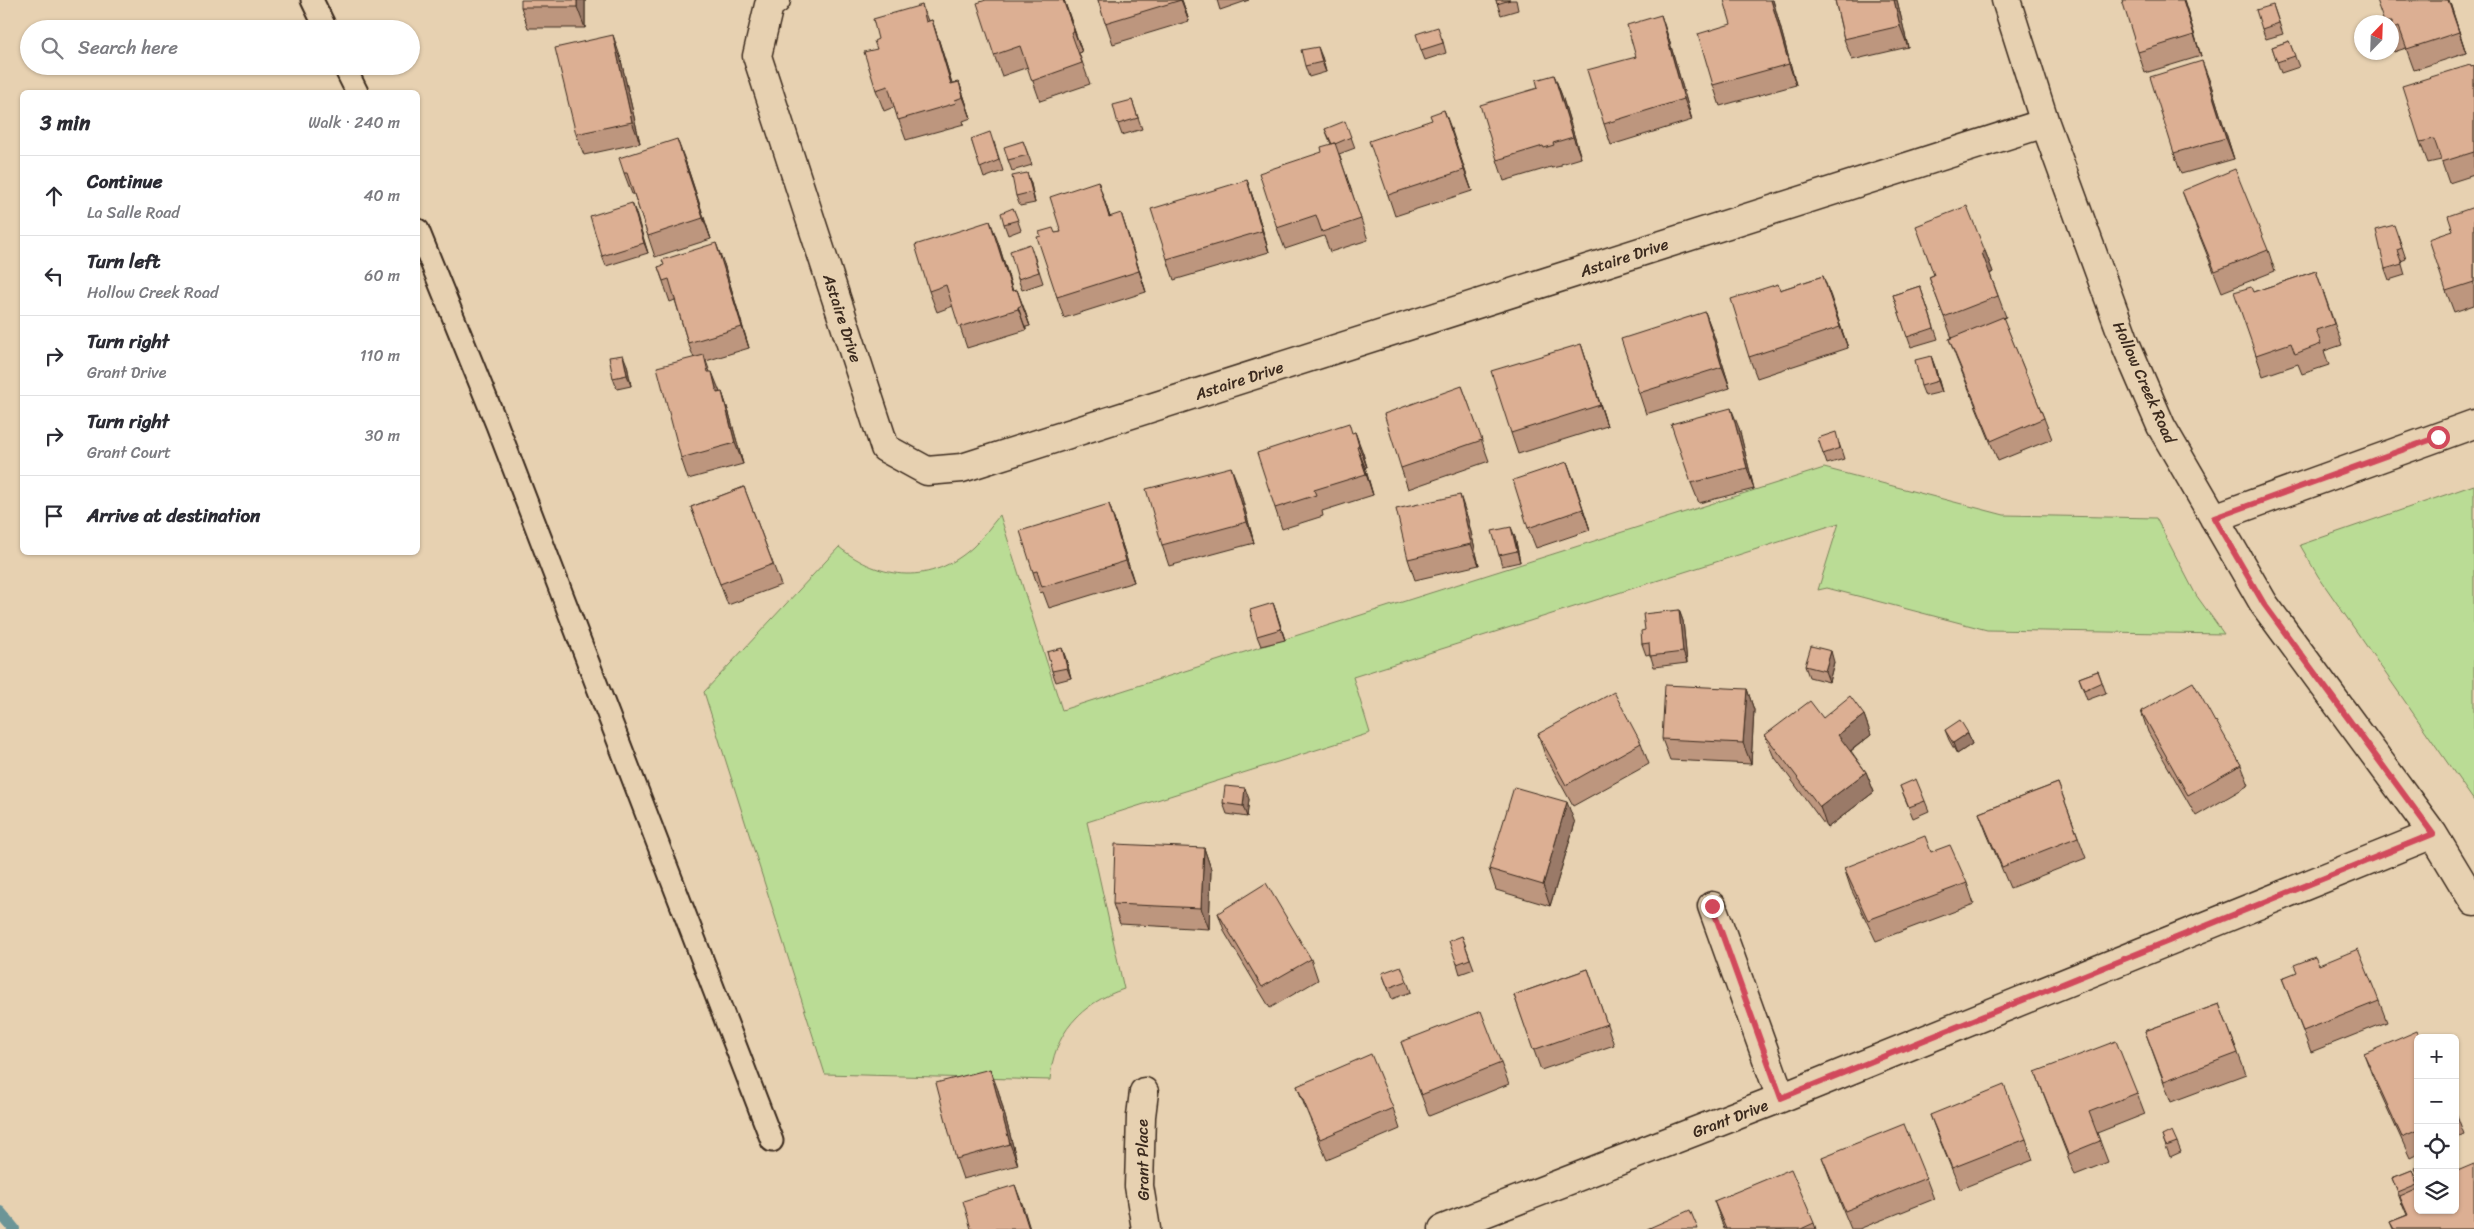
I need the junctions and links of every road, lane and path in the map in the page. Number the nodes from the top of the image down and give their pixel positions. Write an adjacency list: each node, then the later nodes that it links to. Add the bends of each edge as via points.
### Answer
1 (312, 0): 4 (lane)
2 (776, 0): 7 (street, Astaire Drive, via 769,5 757,56 885,448 927,471 962,468)
3 (2006, 0): 7 (street, Hollow Creek Road)
4 (322, 20)
5 (348, 75): 6 (lane)
6 (356, 90)
7 (2045, 123): 10 (street, Hollow Creek Road, via 2126,345 2161,426)
8 (420, 235): 16 (lane, via 497,426)
9 (2474, 424): 10 (street)
10 (2214, 518): 11 (street, Hollow Creek Road, via 2264,604)
11 (2433, 834): 12 (street, Hollow Creek Road); 15 (street, Grant Drive)
12 (2474, 902)
13 (1712, 906): 15 (street)
14 (1144, 1092): 17 (street, Grant Place, via 1139,1186)
15 (1781, 1098): 18 (street, Grant Drive)
16 (772, 1141)
17 (1146, 1229)
18 (1443, 1229)

